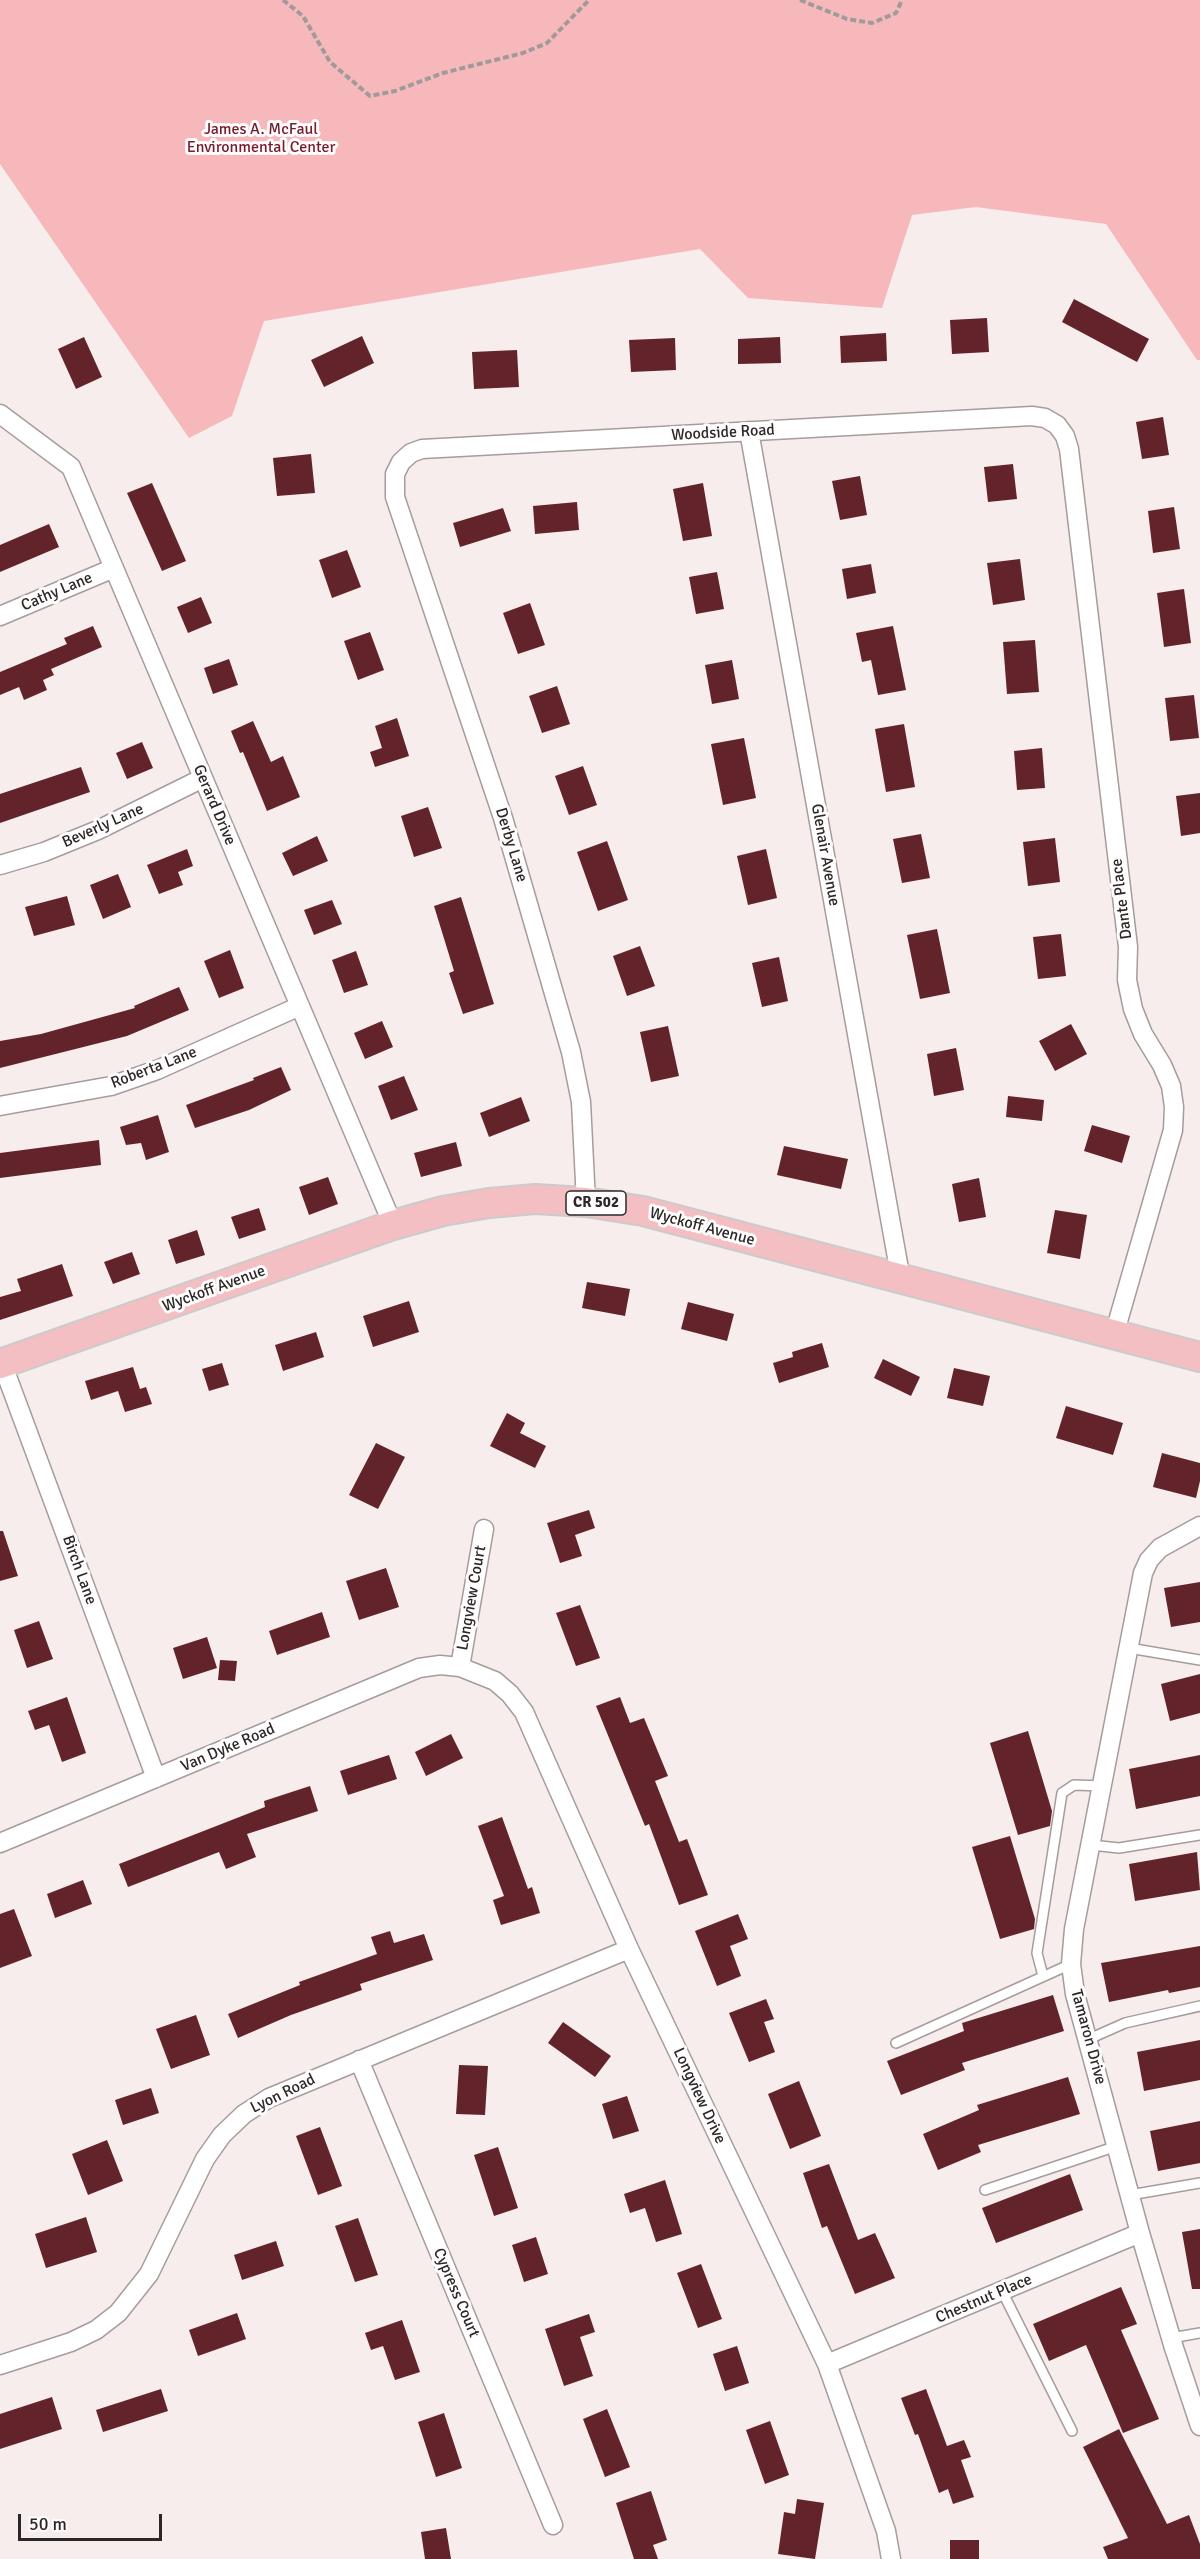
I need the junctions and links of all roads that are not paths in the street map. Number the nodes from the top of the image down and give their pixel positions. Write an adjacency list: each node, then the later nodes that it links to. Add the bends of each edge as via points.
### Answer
1 (0, 414): 5 (street, Gerard Drive, via 71,467)
2 (749, 431): 3 (street, Woodside Road, via 1032,416 1057,425); 4 (street, Woodside Road, via 422,449 401,462 395,474); 13 (street, Glenair Avenue)
3 (1069, 449): 14 (street, Dante Place, via 1128,946 1127,980 1143,1034 1171,1086 1174,1107 1173,1130)
4 (395, 497): 11 (street, Derby Lane, via 500,807 568,1041 581,1102)
5 (114, 568): 6 (street, Cathy Lane); 7 (street, Gerard Drive)
6 (0, 616)
7 (203, 778): 8 (street, Beverly Lane, via 98,830); 9 (street, Gerard Drive)
8 (0, 865)
9 (300, 1006): 10 (street, Roberta Lane, via 157,1070 111,1086); 12 (street, Gerard Drive)
10 (0, 1106)
11 (586, 1202): 12 (main road, Wyckoff Avenue / CR 502, via 535,1199 489,1203); 13 (main road, Wyckoff Avenue / CR 502, via 643,1211)
12 (393, 1225): 16 (main road, Wyckoff Avenue / CR 502)
13 (901, 1280): 14 (main road, Wyckoff Avenue / CR 502)
14 (1114, 1335): 15 (main road, Wyckoff Avenue / CR 502)
15 (1200, 1357)
16 (1, 1363): 22 (street, Birch Lane)
17 (1200, 1526): 19 (street, Tamaron Drive, via 1160,1548 1149,1560)
18 (484, 1529): 21 (street, Longview Court)
19 (1129, 1648): 20 (lane); 23 (street, Tamaron Drive)
20 (1200, 1660)
21 (460, 1667): 22 (street, Van Dyke Road, via 419,1668); 27 (street, Longview Drive, via 495,1681 524,1712)
22 (156, 1778): 25 (street, Van Dyke Road)
23 (1103, 1786): 26 (street, Tamaron Drive); 29 (lane, via 1074,1785 1062,1793 1037,1953)
24 (1200, 1835): 26 (lane, via 1119,1848)
25 (0, 1843)
26 (1091, 1845): 28 (street, Tamaron Drive)
27 (629, 1949): 33 (street, Lyon Road); 42 (street, Longview Drive)
28 (1071, 1964): 29 (lane); 31 (street, Tamaron Drive, via 1075,1994)
29 (1043, 1976): 32 (lane)
30 (1200, 2006): 31 (lane, via 1125,2023)
31 (1089, 2040): 34 (street, Tamaron Drive)
32 (896, 2043)
33 (358, 2060): 43 (street, Lyon Road, via 269,2098 222,2135 205,2159 149,2274 118,2313 71,2342); 46 (street, Cypress Court)
34 (1117, 2146): 36 (lane); 37 (street, Tamaron Drive)
35 (1200, 2183): 37 (lane)
36 (984, 2190)
37 (1130, 2196): 38 (street, Tamaron Drive)
38 (1140, 2233): 39 (street, Chestnut Place); 41 (street, Tamaron Drive)
39 (1002, 2291): 42 (street, Chestnut Place); 45 (lane)
40 (1200, 2332): 41 (lane)
41 (1171, 2338): 44 (street, Tamaron Drive)
42 (827, 2364): 47 (street, Longview Drive, via 886,2531)
43 (0, 2365)
44 (1200, 2426)
45 (1072, 2431)
46 (554, 2525)
47 (891, 2559)

